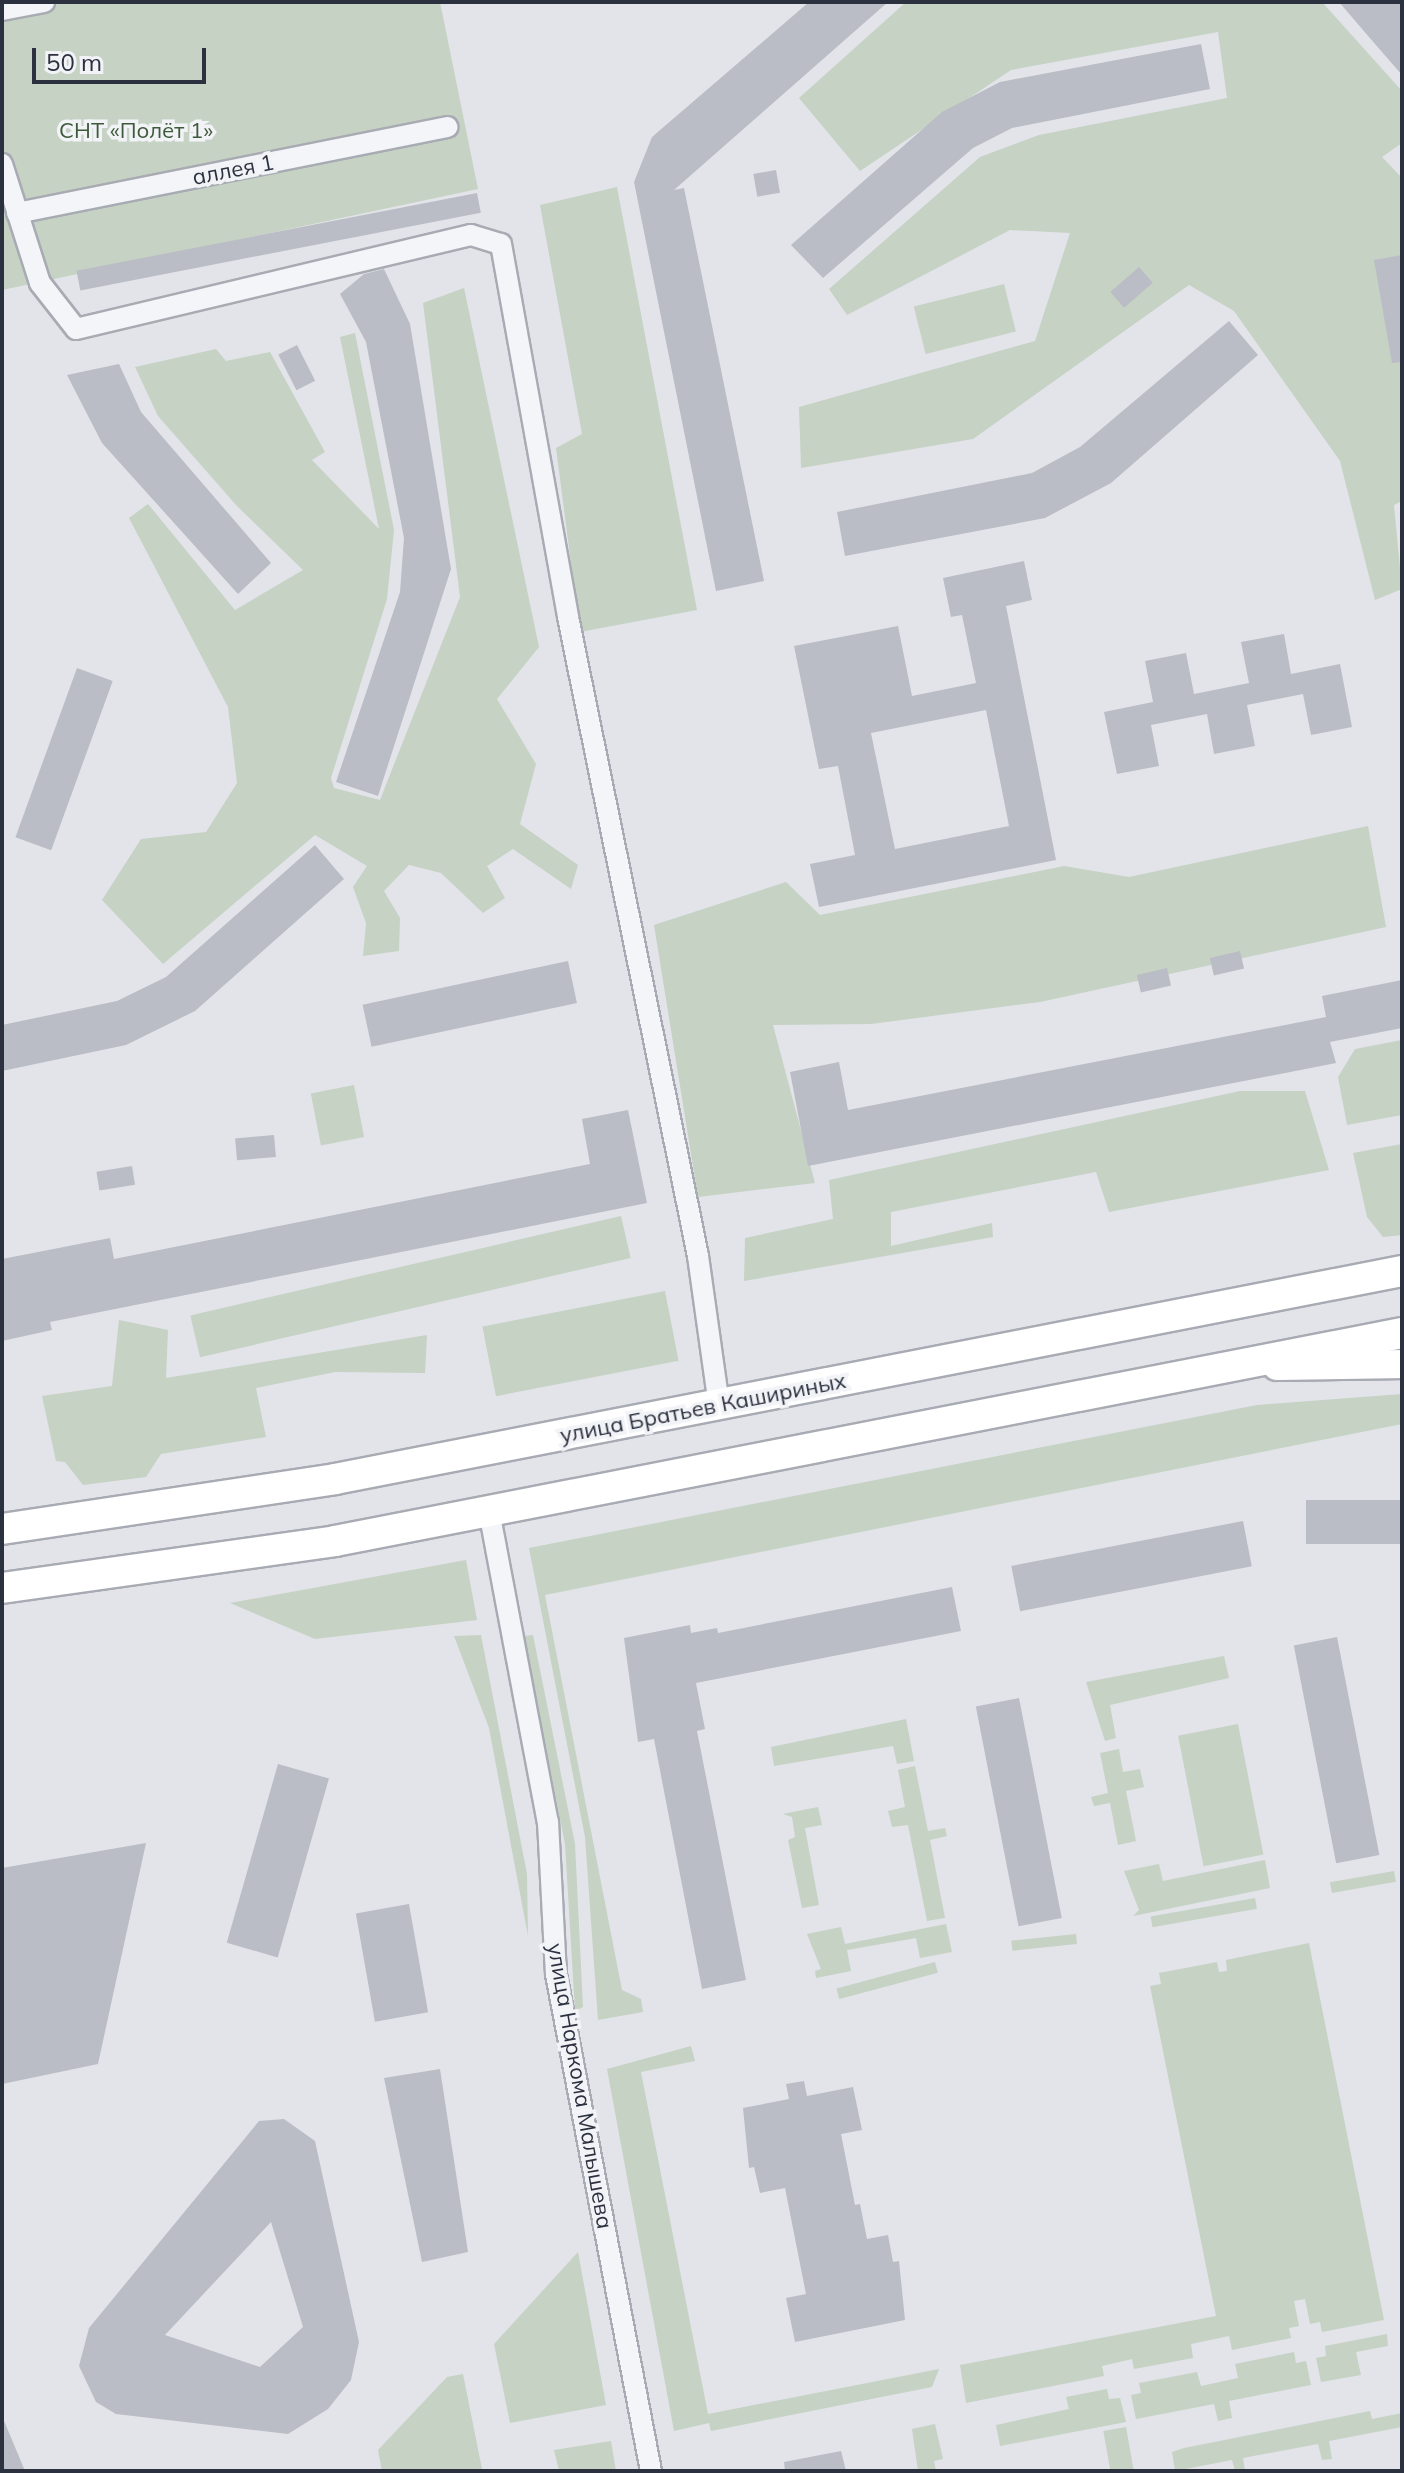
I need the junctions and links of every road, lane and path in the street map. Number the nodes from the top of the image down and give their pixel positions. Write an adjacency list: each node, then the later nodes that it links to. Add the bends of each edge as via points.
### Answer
1 (44, 2): 2 (street)
2 (2, 10)
3 (448, 127): 5 (street, аллея 1)
4 (2, 164): 5 (street)
5 (10, 205): 10 (street, via 40,283 76,329 457,238 501,244 568,617 698,1256)
6 (1402, 1271): 10 (main road, улица Братьев Кашириных)
7 (1402, 1333): 9 (main road)
8 (1402, 1364): 9 (main road)
9 (1225, 1367): 11 (main road)
10 (719, 1405): 12 (main road, улица Братьев Кашириных, via 335,1479)
11 (489, 1511): 13 (main road, via 234,1557); 14 (street, улица Наркома Малышева, via 548,1822 556,1974)
12 (2, 1529)
13 (2, 1588)
14 (651, 2471)

